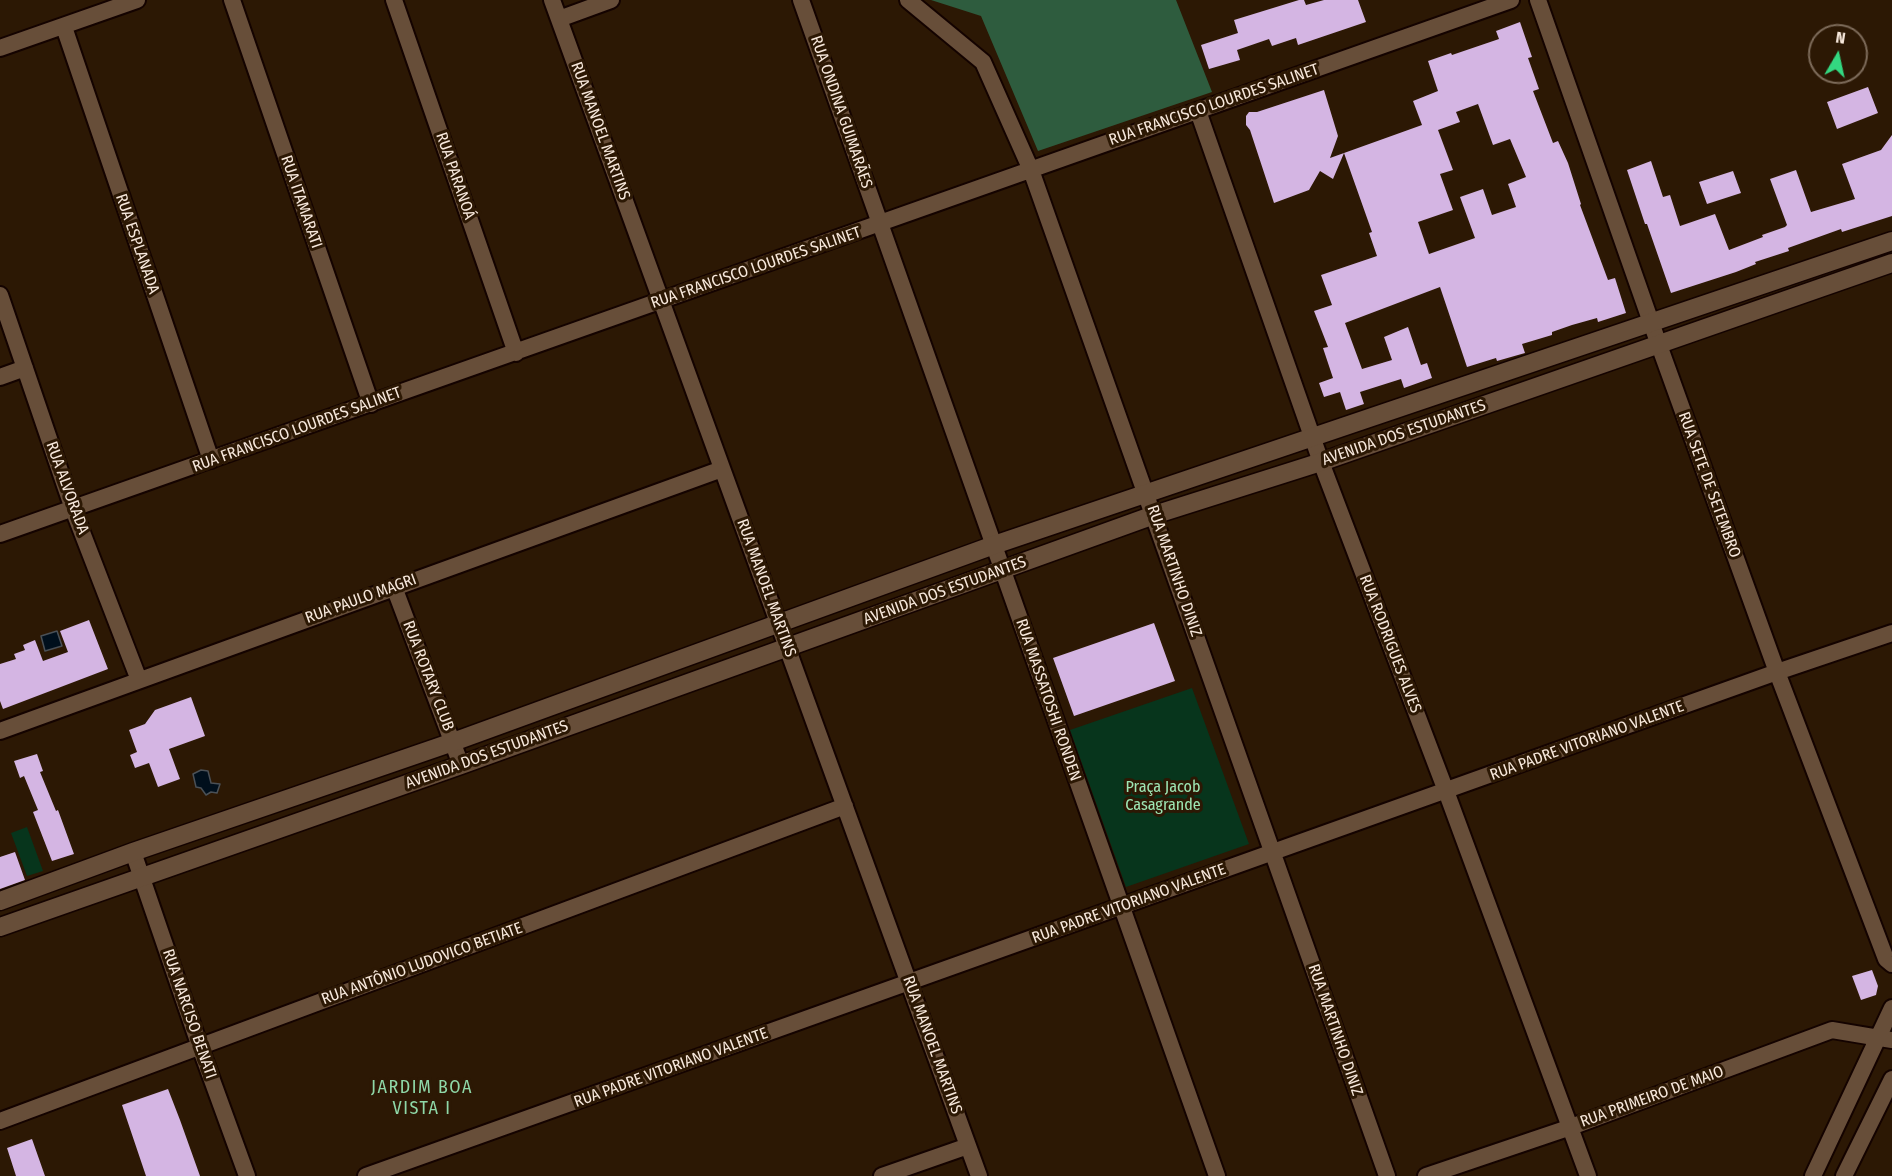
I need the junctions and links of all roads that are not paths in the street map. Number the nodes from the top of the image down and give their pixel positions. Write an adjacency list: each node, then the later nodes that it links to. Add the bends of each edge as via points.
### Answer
1 (137, 0): 11 (street)
2 (232, 0): 30 (street, RUA ITAMARATI)
3 (394, 0): 24 (street, RUA PARANOÁ)
4 (552, 0): 10 (street, RUA MANOEL MARTINS)
5 (611, 0): 10 (street)
6 (801, 0): 15 (street, RUA ONDINA GUIMARÃES)
7 (908, 0): 14 (street, RUA MARTINHO DINIZ, via 983,62)
8 (1511, 0): 13 (street, RUA FRANCISCO LOURDES SALINET)
9 (1538, 0): 22 (street, RUA SETE DE SETEMBRO)
10 (559, 19): 20 (street, RUA MANOEL MARTINS)
11 (64, 27): 12 (street); 33 (street, RUA ESPLANADA)
12 (0, 48)
13 (1198, 111): 14 (street, RUA FRANCISCO LOURDES SALINET); 32 (street, RUA RODRIGUES ALVES)
14 (1031, 170): 15 (street, RUA FRANCISCO LOURDES SALINET); 36 (street, RUA MARTINHO DINIZ)
15 (880, 224): 20 (street, RUA FRANCISCO LOURDES SALINET); 40 (street, RUA MASSATOSHI RONDEN)
16 (1886, 243): 17 (street); 18 (street, AVENIDA DOS ESTUDANTES)
17 (1889, 263): 21 (street, AVENIDA DOS ESTUDANTES)
18 (1779, 279): 21 (street); 22 (street, AVENIDA DOS ESTUDANTES)
19 (0, 295): 26 (street, RUA ALVORADA)
20 (662, 301): 24 (street, RUA FRANCISCO LOURDES SALINET); 35 (street, RUA MANOEL MARTINS)
21 (1786, 301): 23 (street, AVENIDA DOS ESTUDANTES)
22 (1651, 323): 23 (street, RUA SETE DE SETEMBRO); 25 (street, AVENIDA DOS ESTUDANTES)
23 (1659, 345): 28 (street, AVENIDA DOS ESTUDANTES); 46 (street, RUA SETE DE SETEMBRO)
24 (516, 353): 30 (street, RUA FRANCISCO LOURDES SALINET)
25 (1541, 360): 28 (street); 29 (street, AVENIDA DOS ESTUDANTES)
26 (25, 368): 27 (street); 37 (street, RUA ALVORADA)
27 (0, 377)
28 (1550, 383): 31 (street, AVENIDA DOS ESTUDANTES)
29 (1439, 394): 31 (street); 32 (street, AVENIDA DOS ESTUDANTES)
30 (371, 404): 33 (street, RUA FRANCISCO LOURDES SALINET)
31 (1448, 418): 34 (street, AVENIDA DOS ESTUDANTES)
32 (1312, 437): 34 (street, RUA RODRIGUES ALVES); 36 (street, AVENIDA DOS ESTUDANTES)
33 (211, 460): 37 (street, RUA FRANCISCO LOURDES SALINET)
34 (1321, 462): 38 (street, AVENIDA DOS ESTUDANTES); 53 (street, RUA RODRIGUES ALVES)
35 (722, 469): 42 (street, RUA PAULO MAGRI); 43 (street, RUA MANOEL MARTINS)
36 (1146, 494): 38 (street, RUA MARTINHO DINIZ); 40 (street, AVENIDA DOS ESTUDANTES)
37 (73, 509): 39 (street, RUA FRANCISCO LOURDES SALINET); 47 (street, RUA ALVORADA)
38 (1154, 515): 41 (street, AVENIDA DOS ESTUDANTES); 56 (street, RUA MARTINHO DINIZ)
39 (0, 534)
40 (994, 545): 41 (street, RUA MASSATOSHI RONDEN); 43 (street, AVENIDA DOS ESTUDANTES)
41 (1003, 570): 45 (street, AVENIDA DOS ESTUDANTES); 59 (street, RUA MASSATOSHI RONDEN)
42 (394, 587): 47 (street, RUA PAULO MAGRI); 51 (street, RUA ROTARY CLUB)
43 (779, 624): 45 (street, RUA MANOEL MARTINS); 48 (street, AVENIDA DOS ESTUDANTES)
44 (1892, 633): 46 (street, RUA PADRE VITORIANO VALENTE)
45 (787, 647): 49 (street, AVENIDA DOS ESTUDANTES); 54 (street, RUA MANOEL MARTINS)
46 (1777, 672): 53 (street, RUA PADRE VITORIANO VALENTE); 61 (street, RUA SETE DE SETEMBRO, via 1886,959)
47 (139, 680): 50 (street, RUA PAULO MAGRI)
48 (620, 681): 49 (street); 51 (street, AVENIDA DOS ESTUDANTES)
49 (628, 704): 52 (street, AVENIDA DOS ESTUDANTES)
50 (0, 731)
51 (453, 742): 52 (street, RUA ROTARY CLUB); 55 (street, AVENIDA DOS ESTUDANTES)
52 (461, 765): 57 (street, AVENIDA DOS ESTUDANTES)
53 (1446, 791): 56 (street, RUA PADRE VITORIANO VALENTE); 68 (street, RUA RODRIGUES ALVES)
54 (845, 806): 62 (street, RUA MANOEL MARTINS); 65 (street, RUA ANTÔNIO LUDOVICO BETIATE)
55 (133, 852): 57 (street, RUA NARCISO BENATI); 58 (street, AVENIDA DOS ESTUDANTES)
56 (1273, 852): 59 (street, RUA PADRE VITORIANO VALENTE); 75 (street, RUA MARTINHO DINIZ)
57 (141, 877): 60 (street, AVENIDA DOS ESTUDANTES); 65 (street, RUA NARCISO BENATI)
58 (0, 901)
59 (1120, 907): 62 (street, RUA PADRE VITORIANO VALENTE); 74 (street, RUA MASSATOSHI RONDEN)
60 (0, 927)
61 (1892, 964)
62 (910, 983): 69 (street, RUA MANOEL MARTINS); 71 (street, RUA PADRE VITORIANO VALENTE)
63 (1892, 1008): 64 (street)
64 (1885, 1038): 68 (street, RUA PRIMEIRO DE MAIO, via 1832,1030); 78 (street)
65 (200, 1047): 67 (street, RUA ANTÔNIO LUDOVICO BETIATE); 70 (street, RUA NARCISO BENATI)
66 (1892, 1079): 79 (street)
67 (0, 1121)
68 (1571, 1127): 76 (street, RUA PRIMEIRO DE MAIO); 77 (street, RUA RODRIGUES ALVES)
69 (968, 1146): 72 (street); 73 (street, RUA MANOEL MARTINS)
70 (247, 1176)
71 (366, 1176)
72 (882, 1176)
73 (979, 1176)
74 (1217, 1176)
75 (1387, 1176)
76 (1426, 1176)
77 (1588, 1176)
78 (1813, 1176)
79 (1844, 1176)

